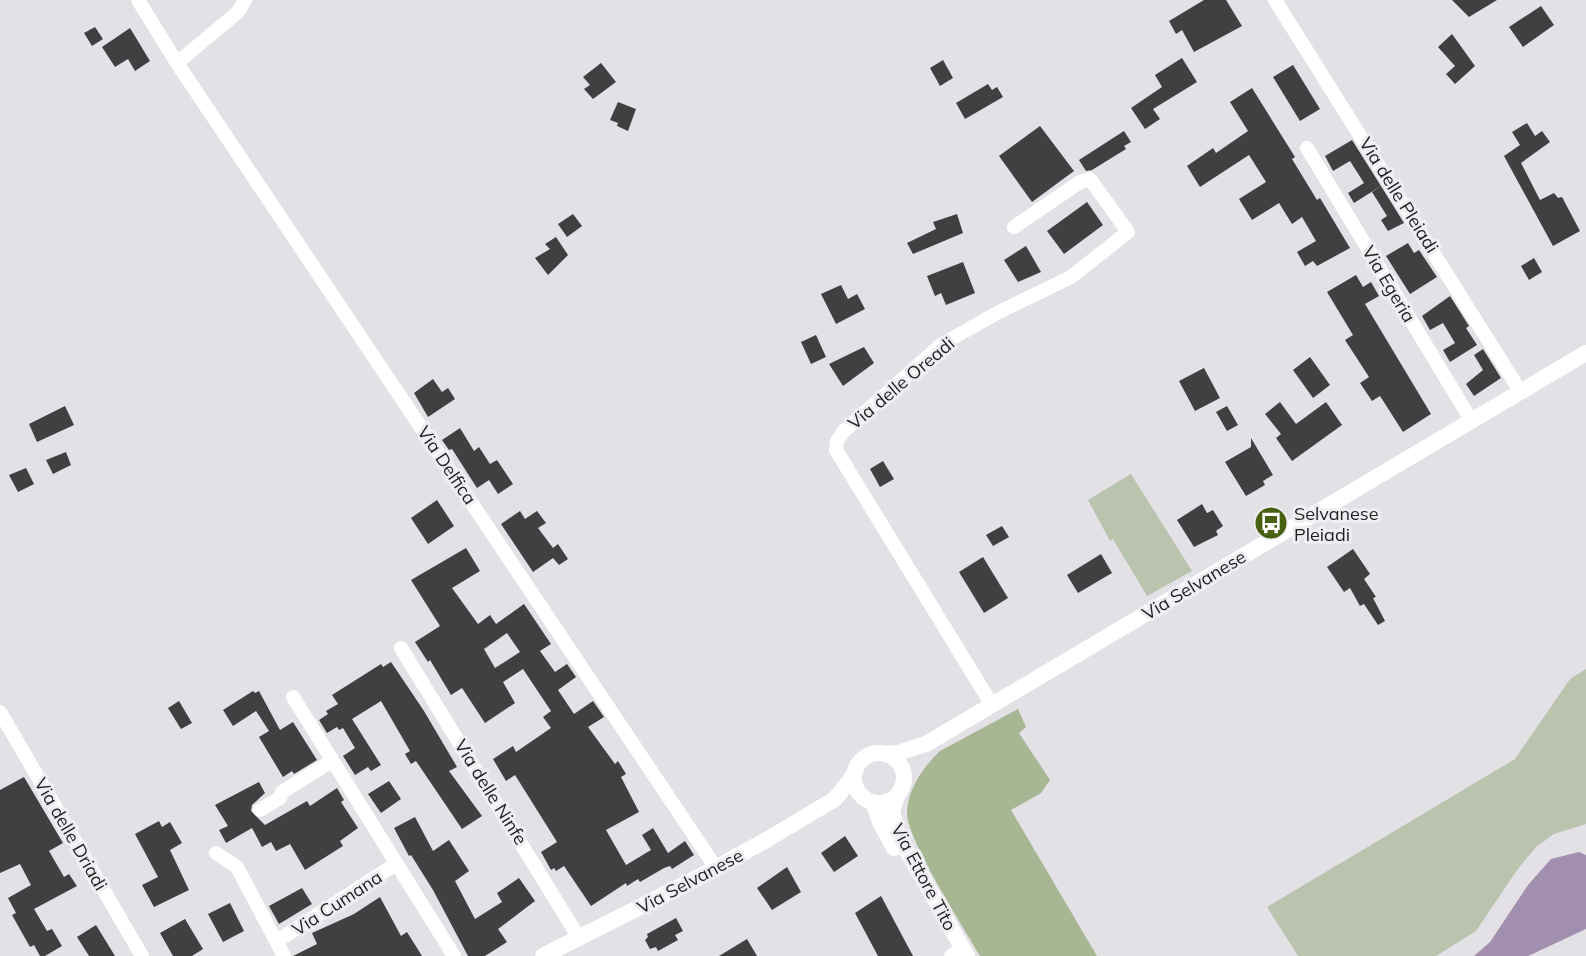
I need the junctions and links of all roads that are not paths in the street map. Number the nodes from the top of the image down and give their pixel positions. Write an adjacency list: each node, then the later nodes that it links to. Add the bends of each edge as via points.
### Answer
1 (138, 0): 4 (street, Via Delfica)
2 (245, 0): 4 (street, via 238,12)
3 (1275, 0): 8 (street, Via delle Pleiadi)
4 (177, 63): 25 (street, Via Delfica)
5 (1307, 148): 9 (street, Via Egeria)
6 (1014, 227): 12 (street, Via delle Oreadi, via 1090,178 1128,232 1071,277 942,344 844,431 836,450)
7 (1586, 353): 8 (street, Via Selvanese)
8 (1520, 391): 9 (street, Via Selvanese)
9 (1471, 420): 12 (street, Via Selvanese)
10 (401, 648): 26 (street, Via delle Ninfe)
11 (293, 697): 16 (street, Via Cumana)
12 (992, 705): 14 (street, Via Selvanese)
13 (0, 712): 29 (street, Via delle Driadi)
14 (926, 744): 15 (street, Via Selvanese); 18 (street, Via Selvanese, via 908,765)
15 (886, 754): 17 (street, via 865,757); 18 (street, via 901,765)
16 (332, 761): 22 (street); 24 (street, Via Cumana)
17 (854, 775): 20 (street, Via Selvanese); 21 (street)
18 (904, 777): 19 (street)
19 (897, 796): 21 (street, via 882,803); 28 (street, Via Ettore Tito, via 892,812 898,834)
20 (835, 799): 21 (street, Via Selvanese); 25 (street, Via Selvanese)
21 (867, 799): 28 (street, Via Ettore Tito)
22 (260, 810)
23 (216, 853): 27 (street, via 237,867)
24 (396, 864): 27 (street, Via Cumana); 31 (street, Via Cumana)
25 (717, 868): 26 (street, Via Selvanese)
26 (579, 938): 32 (street, Via Selvanese)
27 (277, 941): 30 (street)
28 (958, 954)
29 (142, 956)
30 (284, 956)
31 (454, 956)
32 (543, 956)

